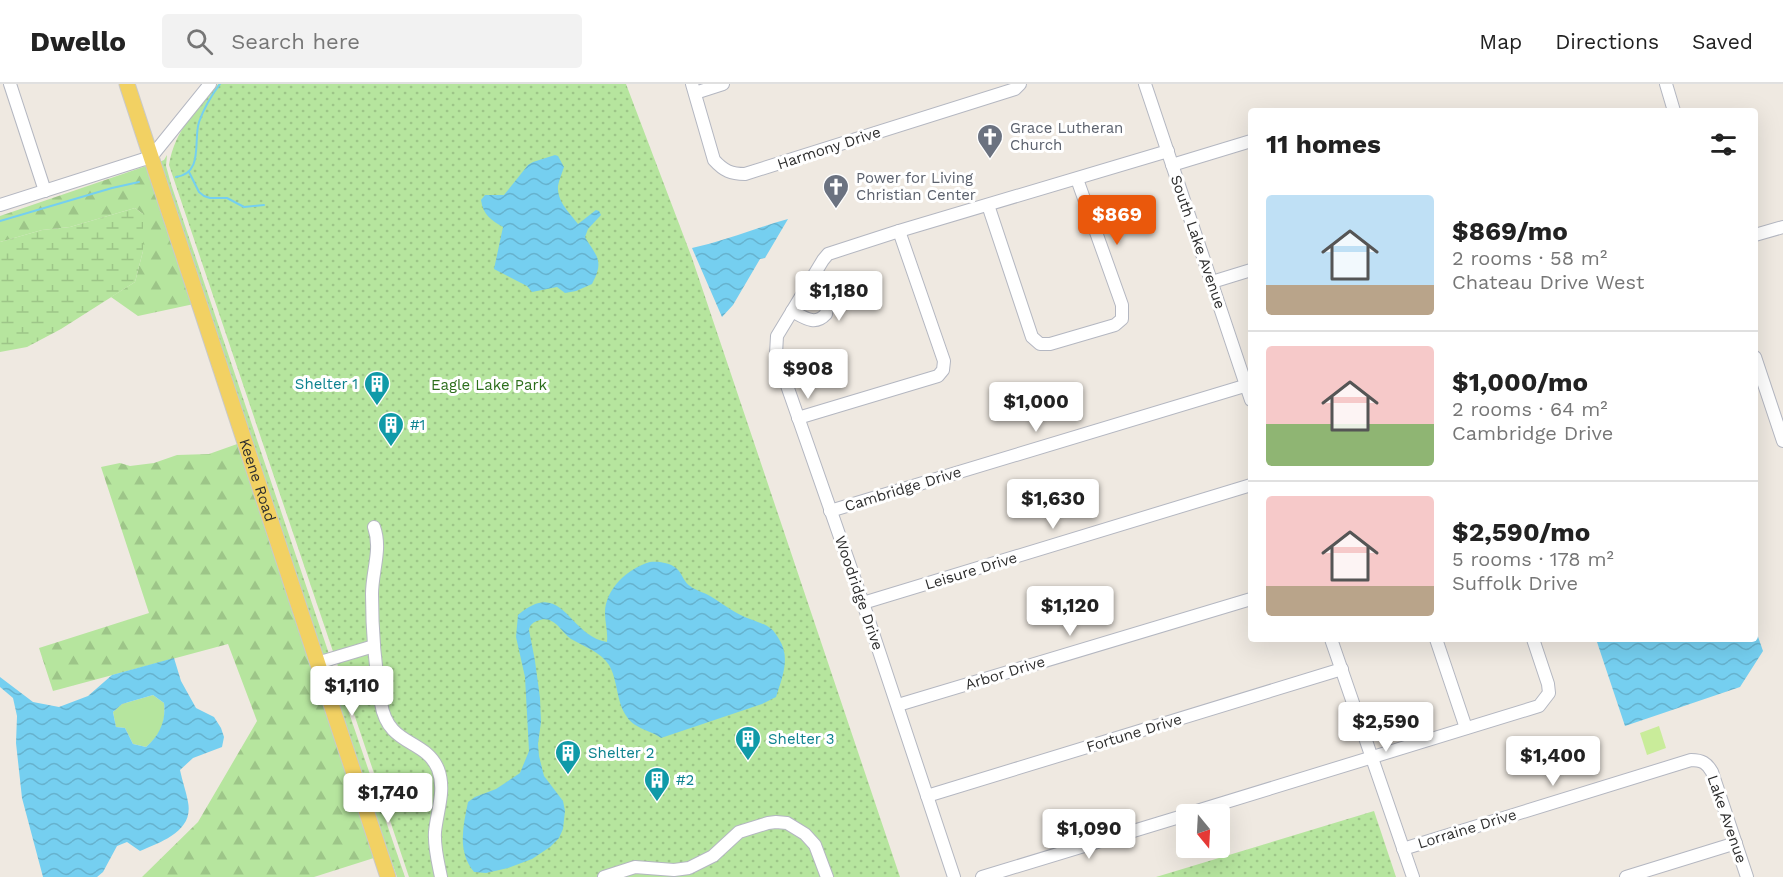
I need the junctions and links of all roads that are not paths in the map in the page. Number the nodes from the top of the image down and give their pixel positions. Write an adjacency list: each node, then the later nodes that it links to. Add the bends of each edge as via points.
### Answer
1 (10, 84): 15 (street)
2 (126, 84): 12 (main road, Keene Road)
3 (210, 84): 12 (street)
4 (723, 84): 8 (street)
5 (1020, 84): 8 (street, Harmony Drive, via 1015,89 745,174 732,174 714,160)
6 (1145, 84): 11 (street, South Lake Avenue)
7 (1666, 84): 9 (street)
8 (693, 88)
9 (1673, 108)
10 (1248, 142): 13 (street)
11 (1168, 151): 13 (street, South Lake Avenue); 14 (street, Woodridge Drive)
12 (151, 157): 15 (street); 38 (main road, Keene Road)
13 (1172, 165): 22 (street, South Lake Avenue)
14 (1077, 179): 17 (street, Woodridge Drive); 17 (street, via 1122,305 1122,319 1115,325 1050,344 1040,344 1032,337)
15 (45, 191): 16 (street)
16 (0, 205)
17 (988, 205): 19 (street, Woodridge Drive)
18 (1783, 228): 20 (street)
19 (899, 231): 23 (street, Woodridge Drive, via 828,254); 27 (street, via 944,362 943,370 938,376)
20 (1758, 234)
21 (1248, 271): 22 (street)
22 (1212, 282): 26 (street, South Lake Avenue)
23 (806, 288): 24 (street, Woodridge Drive); 24 (street, via 827,304 826,314 810,321)
24 (792, 311): 27 (street, Woodridge Drive, via 777,336 776,354)
25 (1758, 366): 28 (street)
26 (1248, 385): 30 (street, Cambridge Drive)
27 (798, 418): 30 (street, Woodridge Drive)
28 (1783, 441)
29 (1248, 487): 33 (street, Leisure Drive)
30 (830, 511): 33 (street, Woodridge Drive)
31 (374, 527): 37 (street, via 378,539 372,593)
32 (1248, 600): 40 (street, Arbor Drive)
33 (863, 603): 40 (street, Woodridge Drive)
34 (1332, 642): 39 (street)
35 (1437, 642): 41 (street)
36 (1534, 642): 41 (street, via 1548,684 1545,701)
37 (374, 646): 38 (street); 50 (street, via 385,719 396,735 428,754 439,771 442,784 435,833)
38 (317, 663): 49 (main road, Keene Road)
39 (1342, 669): 42 (street); 44 (street, Fortune Drive)
40 (898, 705): 44 (street, Woodridge Drive)
41 (1466, 728): 42 (street)
42 (1372, 758): 45 (street); 48 (street)
43 (1704, 762): 47 (street, Lake Avenue, via 1713,772); 48 (street, Lorraine Drive, via 1691,760)
44 (927, 796): 53 (street, Woodridge Drive)
45 (1223, 804)
46 (1176, 818): 54 (street)
47 (1736, 843): 56 (street); 57 (street, Lake Avenue)
48 (1403, 849): 55 (street)
49 (388, 877)
50 (441, 877)
51 (604, 877): 52 (street, via 635,867 688,868 713,856 739,832 776,822 787,823 805,834 815,845)
52 (827, 877)
53 (954, 877)
54 (982, 877)
55 (1413, 877)
56 (1626, 877)
57 (1747, 877)

